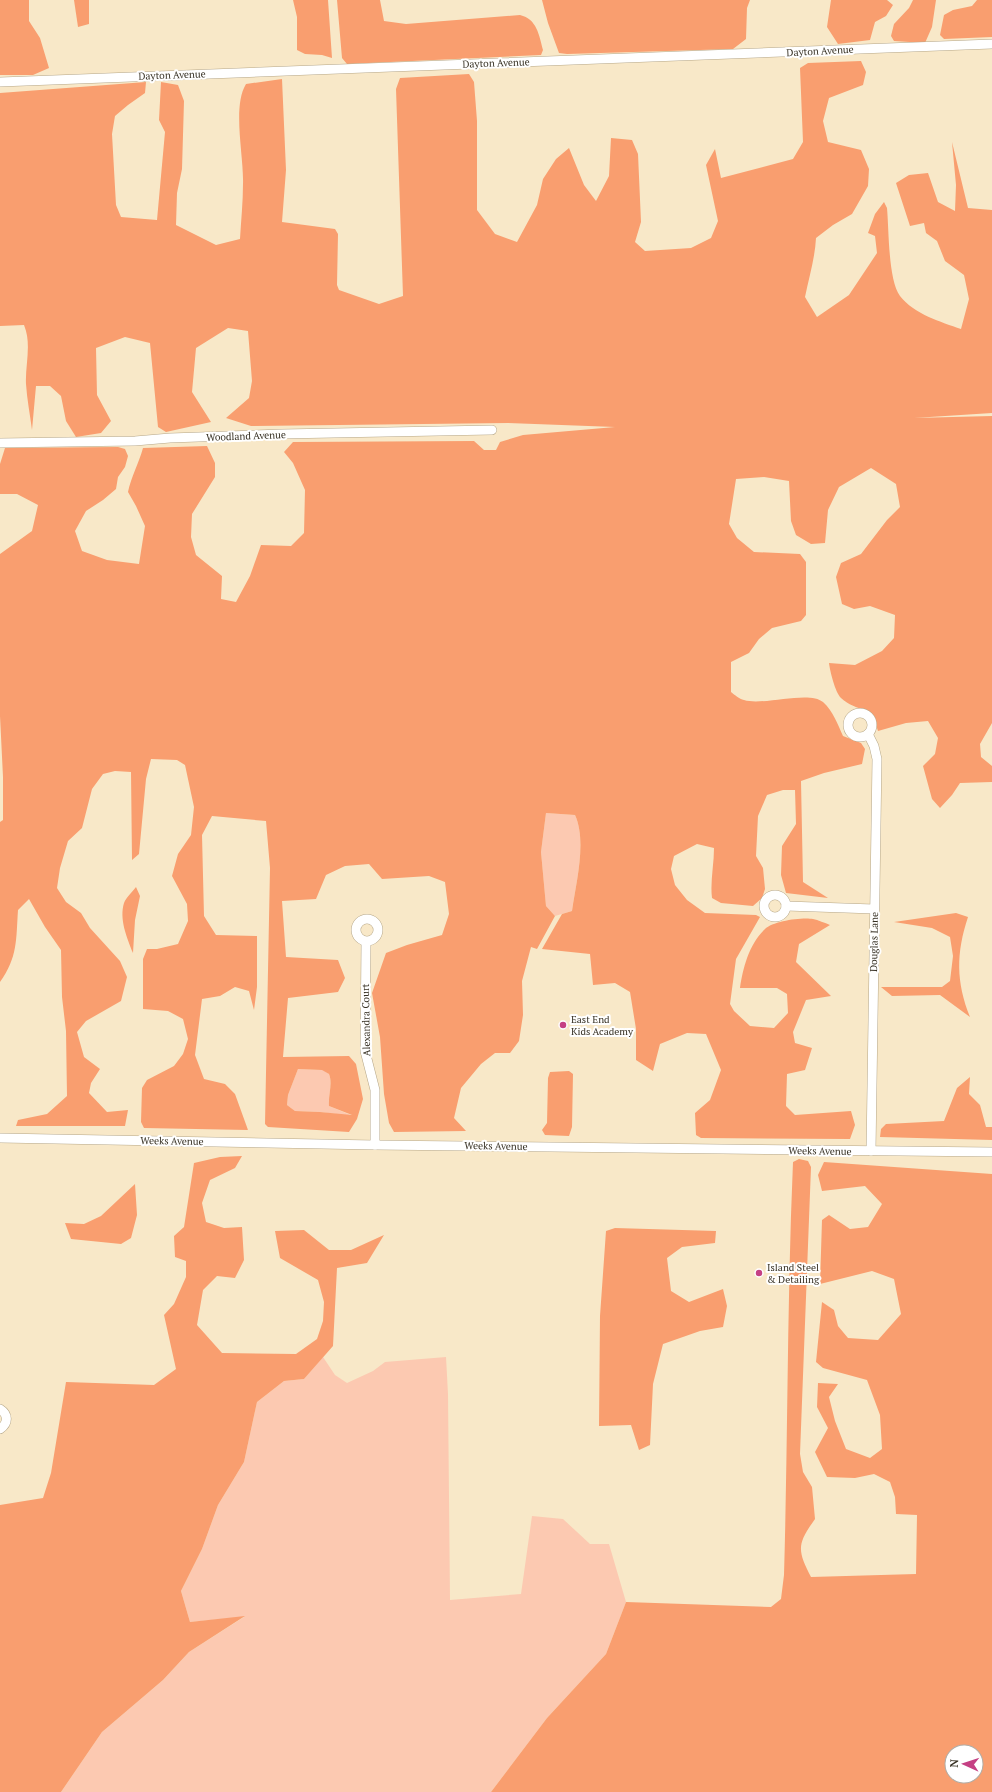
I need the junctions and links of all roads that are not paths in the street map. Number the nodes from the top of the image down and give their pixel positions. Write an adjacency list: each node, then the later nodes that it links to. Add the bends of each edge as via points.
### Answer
1 (992, 44): 2 (street, Dayton Avenue)
2 (0, 82)
3 (492, 430): 4 (street, Woodland Avenue)
4 (0, 443)
5 (868, 734): 7 (street, Douglas Lane, via 877,759)
6 (786, 906): 7 (street)
7 (874, 909): 11 (street, Douglas Lane)
8 (366, 942): 10 (street, Alexandra Court, via 365,1051 375,1090)
9 (0, 1138): 10 (street, Weeks Avenue)
10 (375, 1145): 11 (street, Weeks Avenue)
11 (871, 1151): 12 (street, Weeks Avenue)
12 (992, 1152)
13 (0, 1409): 14 (street, via 5,1412 7,1419)
14 (0, 1429)

